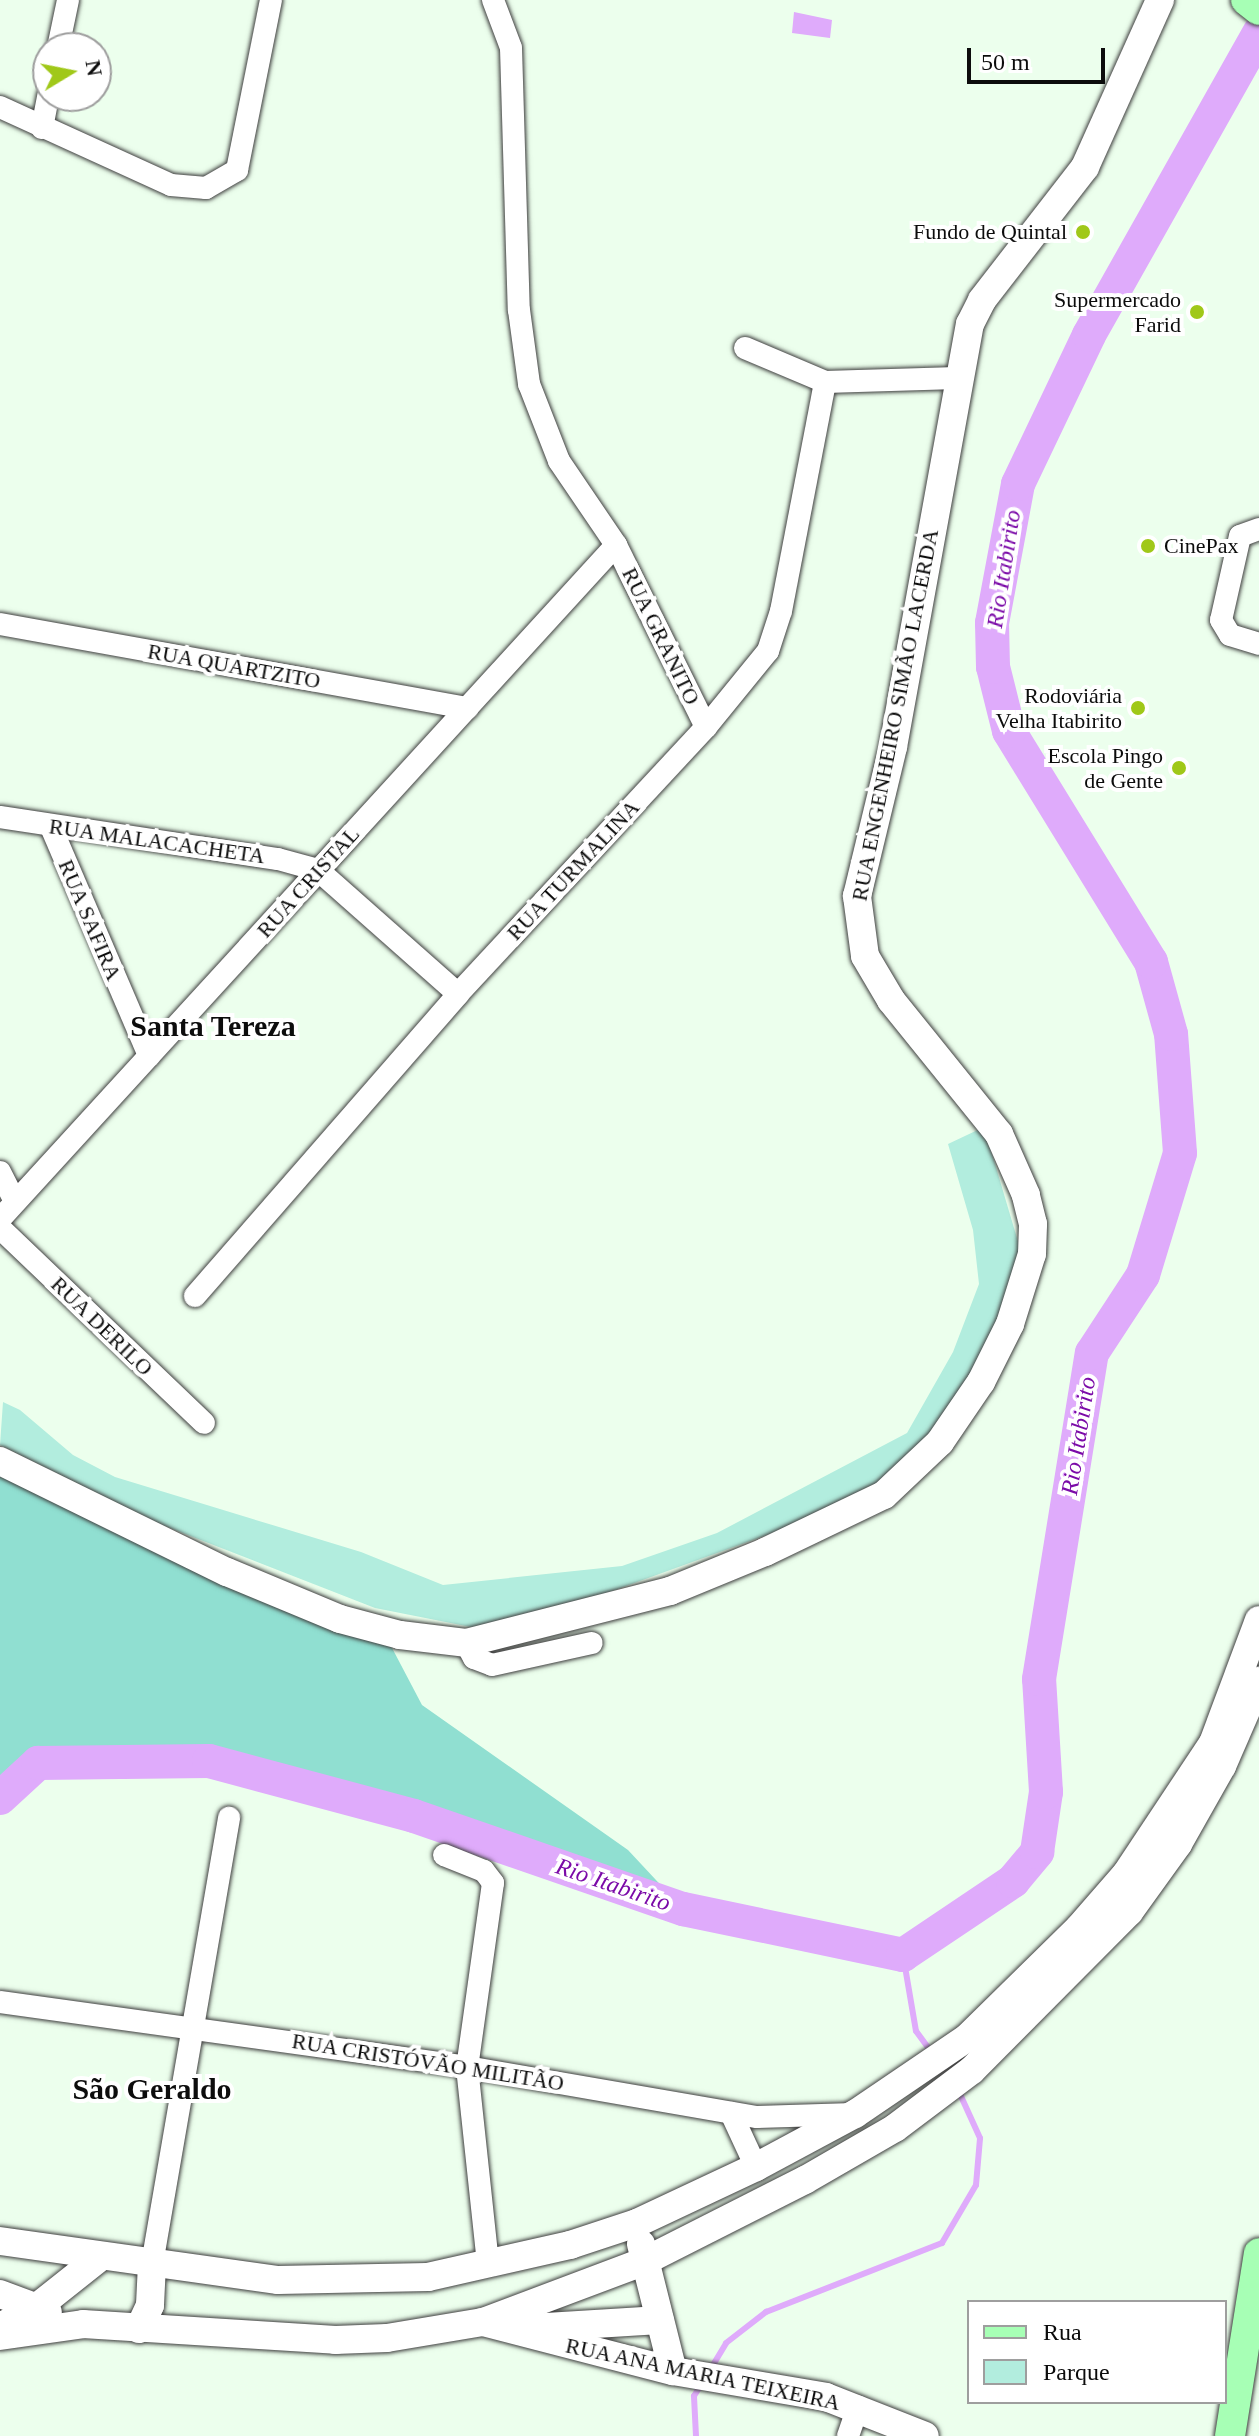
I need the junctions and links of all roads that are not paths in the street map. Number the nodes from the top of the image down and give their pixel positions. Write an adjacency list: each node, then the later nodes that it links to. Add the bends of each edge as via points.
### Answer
1 (68, 0): 7 (street)
2 (271, 0): 10 (street, via 237,170 206,188 171,185)
3 (493, 0): 15 (street, RUA GRANITO, via 511,48 519,310 529,384 559,461)
4 (1160, 0): 12 (street, RUA ENGENHEIRO SIMÃO LACERDA, via 1077,180 975,312)
5 (1246, 0): 6 (main road)
6 (1259, 10)
7 (61, 32)
8 (0, 107): 10 (street)
9 (45, 112): 10 (street)
10 (42, 128)
11 (745, 348): 13 (street)
12 (957, 378): 13 (street); 33 (street, RUA ENGENHEIRO SIMÃO LACERDA, via 893,747 856,913 865,956 891,1000 999,1134 1026,1195 1033,1224 1032,1254 1010,1324 981,1382 940,1442 884,1495 670,1591)
13 (825, 382): 19 (street, RUA TURMALINA, via 775,635 754,670)
14 (1259, 529): 17 (street, via 1240,536 1221,620 1230,635)
15 (616, 545): 18 (street, RUA CRISTAL); 19 (street, RUA GRANITO)
16 (0, 624): 18 (street, RUA QUARTZITO)
17 (1259, 644)
18 (468, 708): 22 (street, RUA CRISTAL)
19 (706, 727): 23 (street, RUA TURMALINA)
20 (0, 817): 21 (street, RUA MALACACHETA)
21 (51, 827): 22 (street, RUA MALACACHETA, via 278,859); 24 (street, RUA SAFIRA)
22 (318, 870): 23 (street, RUA MALACACHETA); 24 (street, RUA CRISTAL)
23 (458, 994): 29 (street, RUA TURMALINA)
24 (149, 1056): 26 (street, RUA CRISTAL)
25 (0, 1172): 26 (street)
26 (15, 1201): 27 (street, RUA CRISTAL)
27 (0, 1219)
28 (0, 1228): 30 (street, RUA DERILO)
29 (195, 1296)
30 (204, 1423)
31 (0, 1461): 33 (street, RUA ENGENHEIRO SIMÃO LACERDA, via 227,1572 340,1619 400,1635)
32 (1259, 1620): 42 (street, via 1213,1743 1126,1874 1079,1928 949,2051)
33 (466, 1643): 34 (street, via 474,1658 492,1665)
34 (592, 1643)
35 (1259, 1681): 48 (street, via 1186,1831 1129,1912 972,2070 920,2111 805,2180)
36 (229, 1818): 39 (street)
37 (444, 1855): 40 (street, via 484,1871 493,1883)
38 (0, 2002): 39 (street, RUA CRISTÓVÃO MILITÃO)
39 (197, 2027): 40 (street, RUA CRISTÓVÃO MILITÃO); 49 (street)
40 (467, 2067): 41 (street, RUA CRISTÓVÃO MILITÃO); 50 (street)
41 (731, 2113): 42 (street, RUA CRISTÓVÃO MILITÃO); 43 (street)
42 (855, 2114): 43 (street)
43 (756, 2167): 44 (street)
44 (637, 2223): 48 (street); 50 (street)
45 (0, 2241): 47 (street)
46 (1259, 2253): 61 (main road)
47 (99, 2258): 49 (street); 52 (street)
48 (645, 2261): 53 (street); 54 (street)
49 (152, 2264): 50 (street, via 337,2282 428,2277); 57 (street, via 150,2305)
50 (488, 2265)
51 (0, 2294): 52 (street)
52 (36, 2308): 55 (street); 56 (street)
53 (660, 2320): 58 (street); 60 (street)
54 (483, 2322): 57 (street, RUA ANA MARIA TEIXEIRA, via 387,2338 335,2340); 58 (street, RUA ANA MARIA TEIXEIRA)
55 (83, 2324): 57 (street, RUA ANA MARIA TEIXEIRA); 59 (street, RUA ANA MARIA TEIXEIRA)
56 (0, 2327)
57 (139, 2329)
58 (513, 2330): 60 (street, RUA ANA MARIA TEIXEIRA)
59 (0, 2336)
60 (677, 2372): 62 (street, RUA ANA MARIA TEIXEIRA, via 803,2392)
61 (1232, 2380): 65 (main road)
62 (858, 2407): 63 (street); 64 (street, RUA ANA MARIA TEIXEIRA)
63 (848, 2436)
64 (925, 2436)
65 (1230, 2436)

